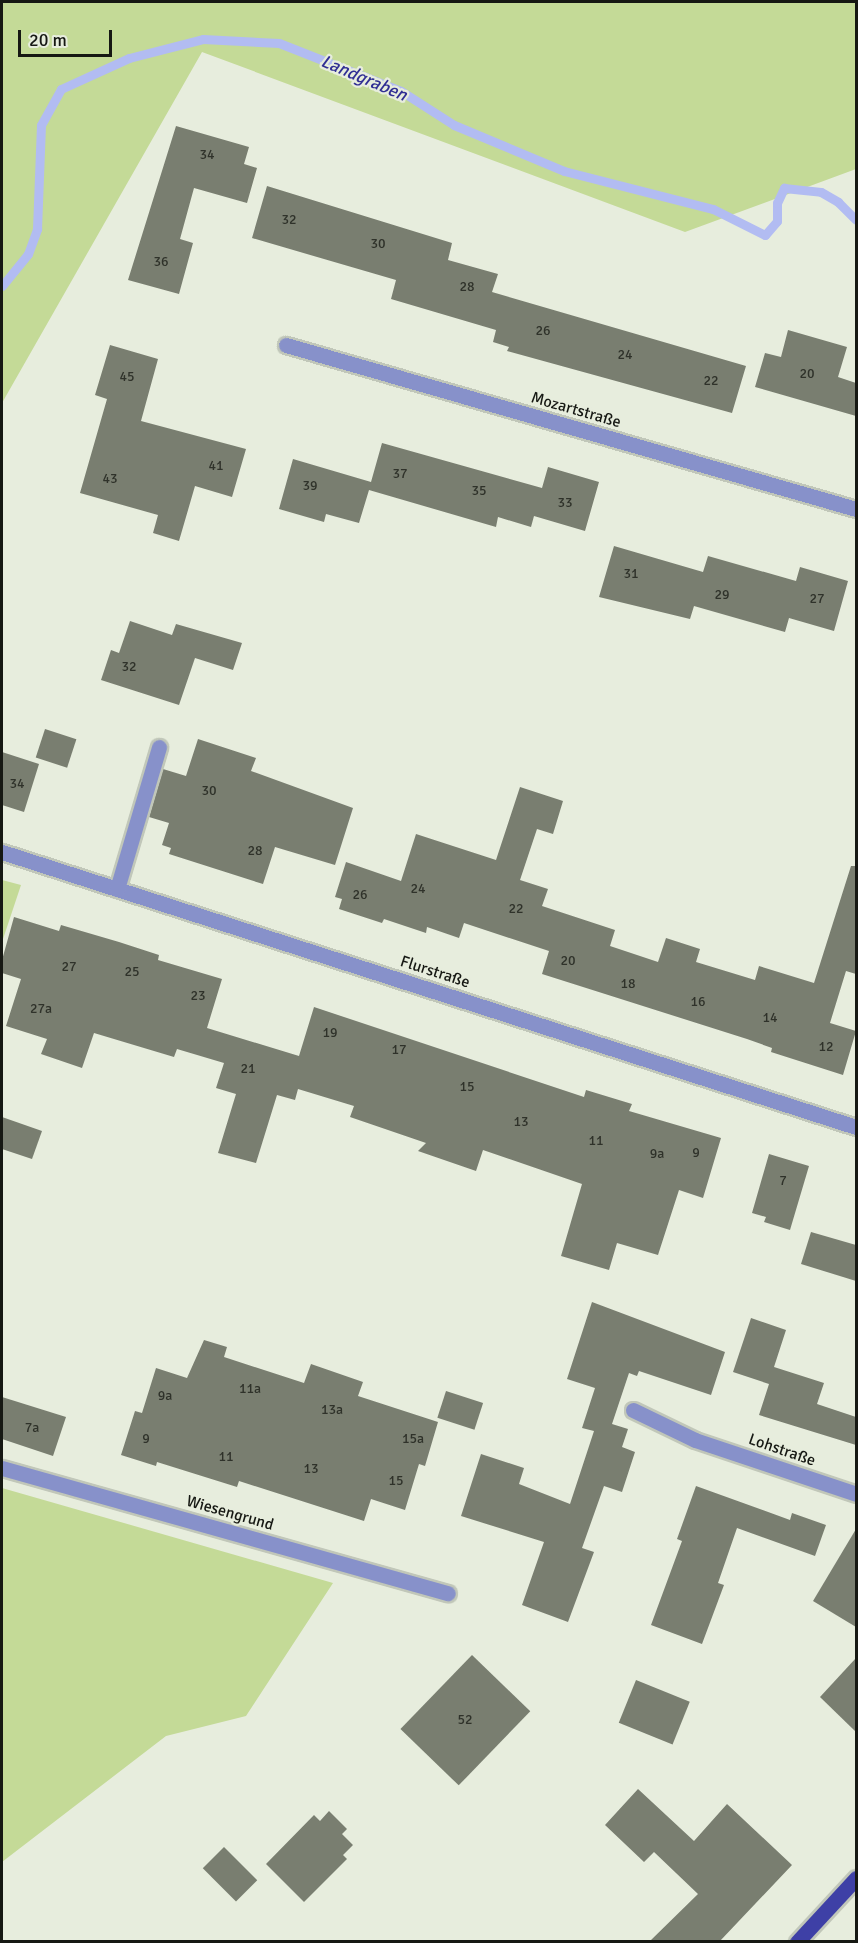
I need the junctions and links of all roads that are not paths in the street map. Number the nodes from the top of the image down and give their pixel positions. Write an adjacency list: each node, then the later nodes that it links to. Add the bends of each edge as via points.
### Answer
1 (286, 345): 2 (street, Mozartstraße)
2 (856, 509)
3 (159, 747): 5 (street)
4 (2, 852): 5 (street, Flurstraße)
5 (117, 889): 6 (street, Flurstraße)
6 (856, 1127)
7 (633, 1410): 9 (street, Lohstraße, via 695,1440)
8 (2, 1468): 10 (street, Wiesengrund)
9 (856, 1494)
10 (448, 1593)
11 (856, 1878): 12 (main road)
12 (797, 1941)

